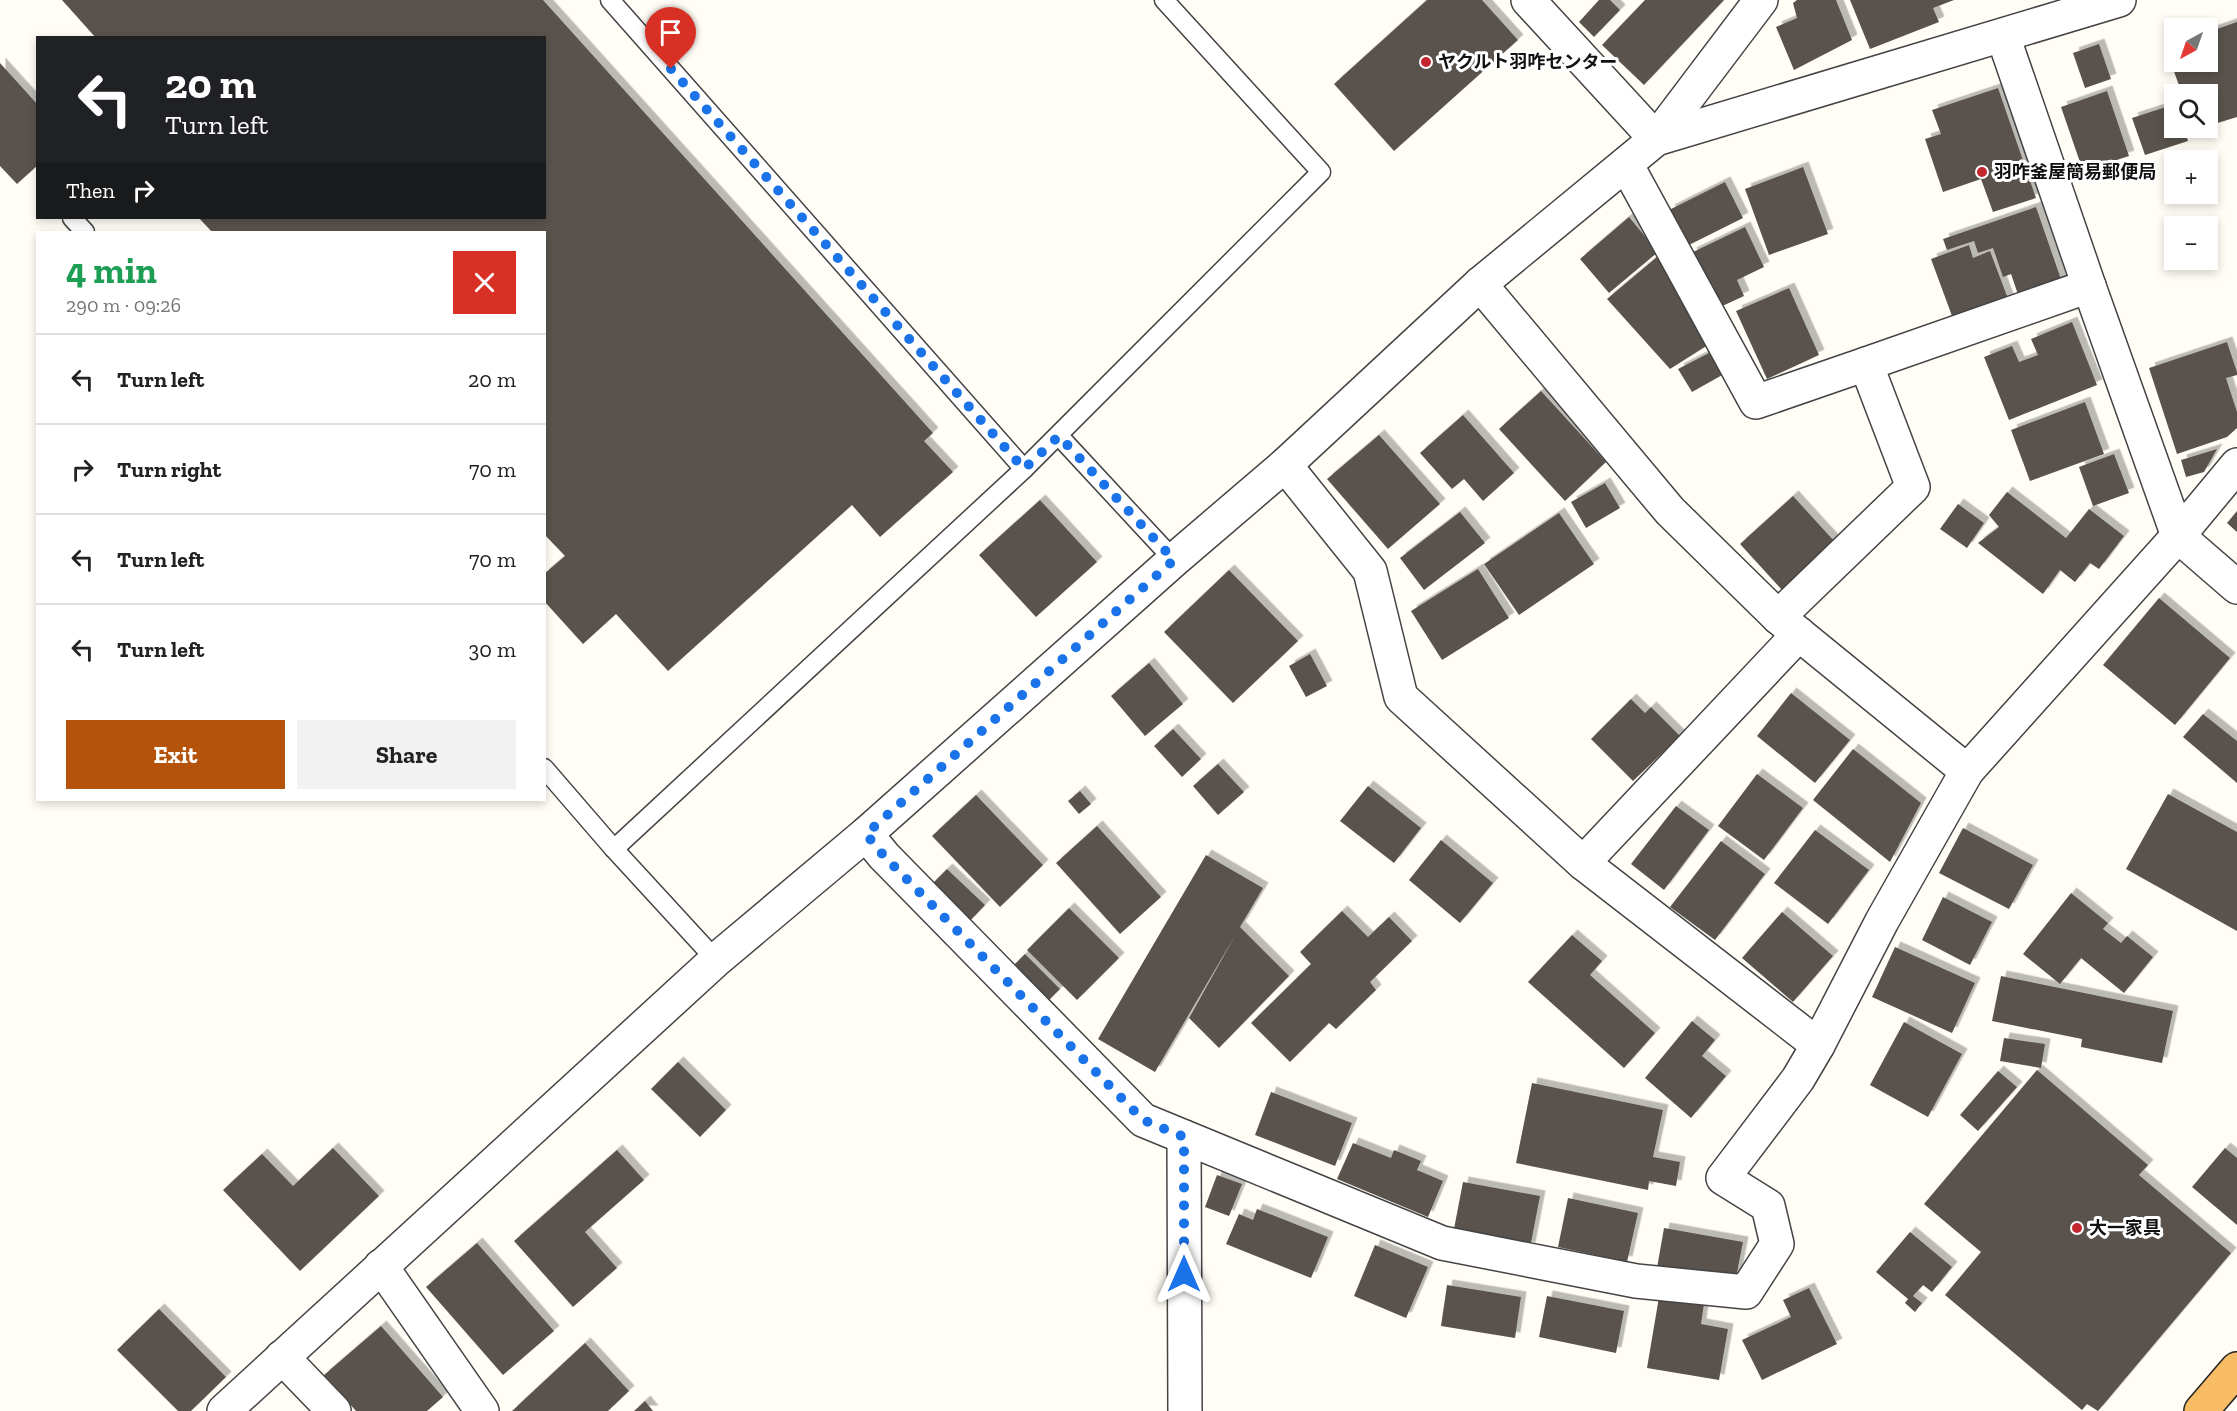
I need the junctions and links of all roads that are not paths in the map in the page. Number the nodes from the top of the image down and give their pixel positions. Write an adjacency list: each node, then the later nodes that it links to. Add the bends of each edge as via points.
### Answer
1 (610, 0): 17 (lane)
2 (1164, 0): 14 (lane, via 1321,172)
3 (1528, 0): 7 (street)
4 (1761, 0): 7 (street)
5 (2119, 0): 6 (street)
6 (2003, 36): 7 (street); 12 (street)
7 (1656, 139): 8 (street)
8 (1626, 165): 11 (street); 13 (street, via 1756,402)
9 (73, 219): 10 (lane)
10 (84, 231)
11 (1480, 284): 15 (street); 21 (street, via 1670,511)
12 (2089, 286): 13 (street); 18 (street)
13 (1866, 364): 21 (street, via 1913,487)
14 (1059, 436): 17 (lane); 19 (lane)
15 (1285, 465): 19 (street); 26 (street, via 1370,571 1401,697)
16 (2237, 465): 18 (street)
17 (1024, 469): 25 (lane)
18 (2178, 537): 20 (street); 23 (street)
19 (1174, 560): 24 (street)
20 (2237, 587)
21 (1788, 626): 23 (street); 26 (street)
22 (546, 770): 25 (lane)
23 (1966, 771): 28 (street)
24 (866, 834): 27 (street); 29 (street, via 1143,1120)
25 (614, 849): 27 (lane)
26 (1583, 863): 28 (street)
27 (716, 960): 30 (street)
28 (1818, 1045): 29 (street, via 1798,1079 1723,1178 1768,1206 1777,1244 1746,1292 1636,1281 1442,1243)
29 (1184, 1137): 37 (street)
30 (381, 1266): 31 (street); 36 (street)
31 (282, 1358): 34 (street); 35 (street)
32 (2237, 1369): 33 (highway)
33 (2210, 1408)
34 (224, 1411)
35 (334, 1411)
36 (482, 1411)
37 (1185, 1411)

